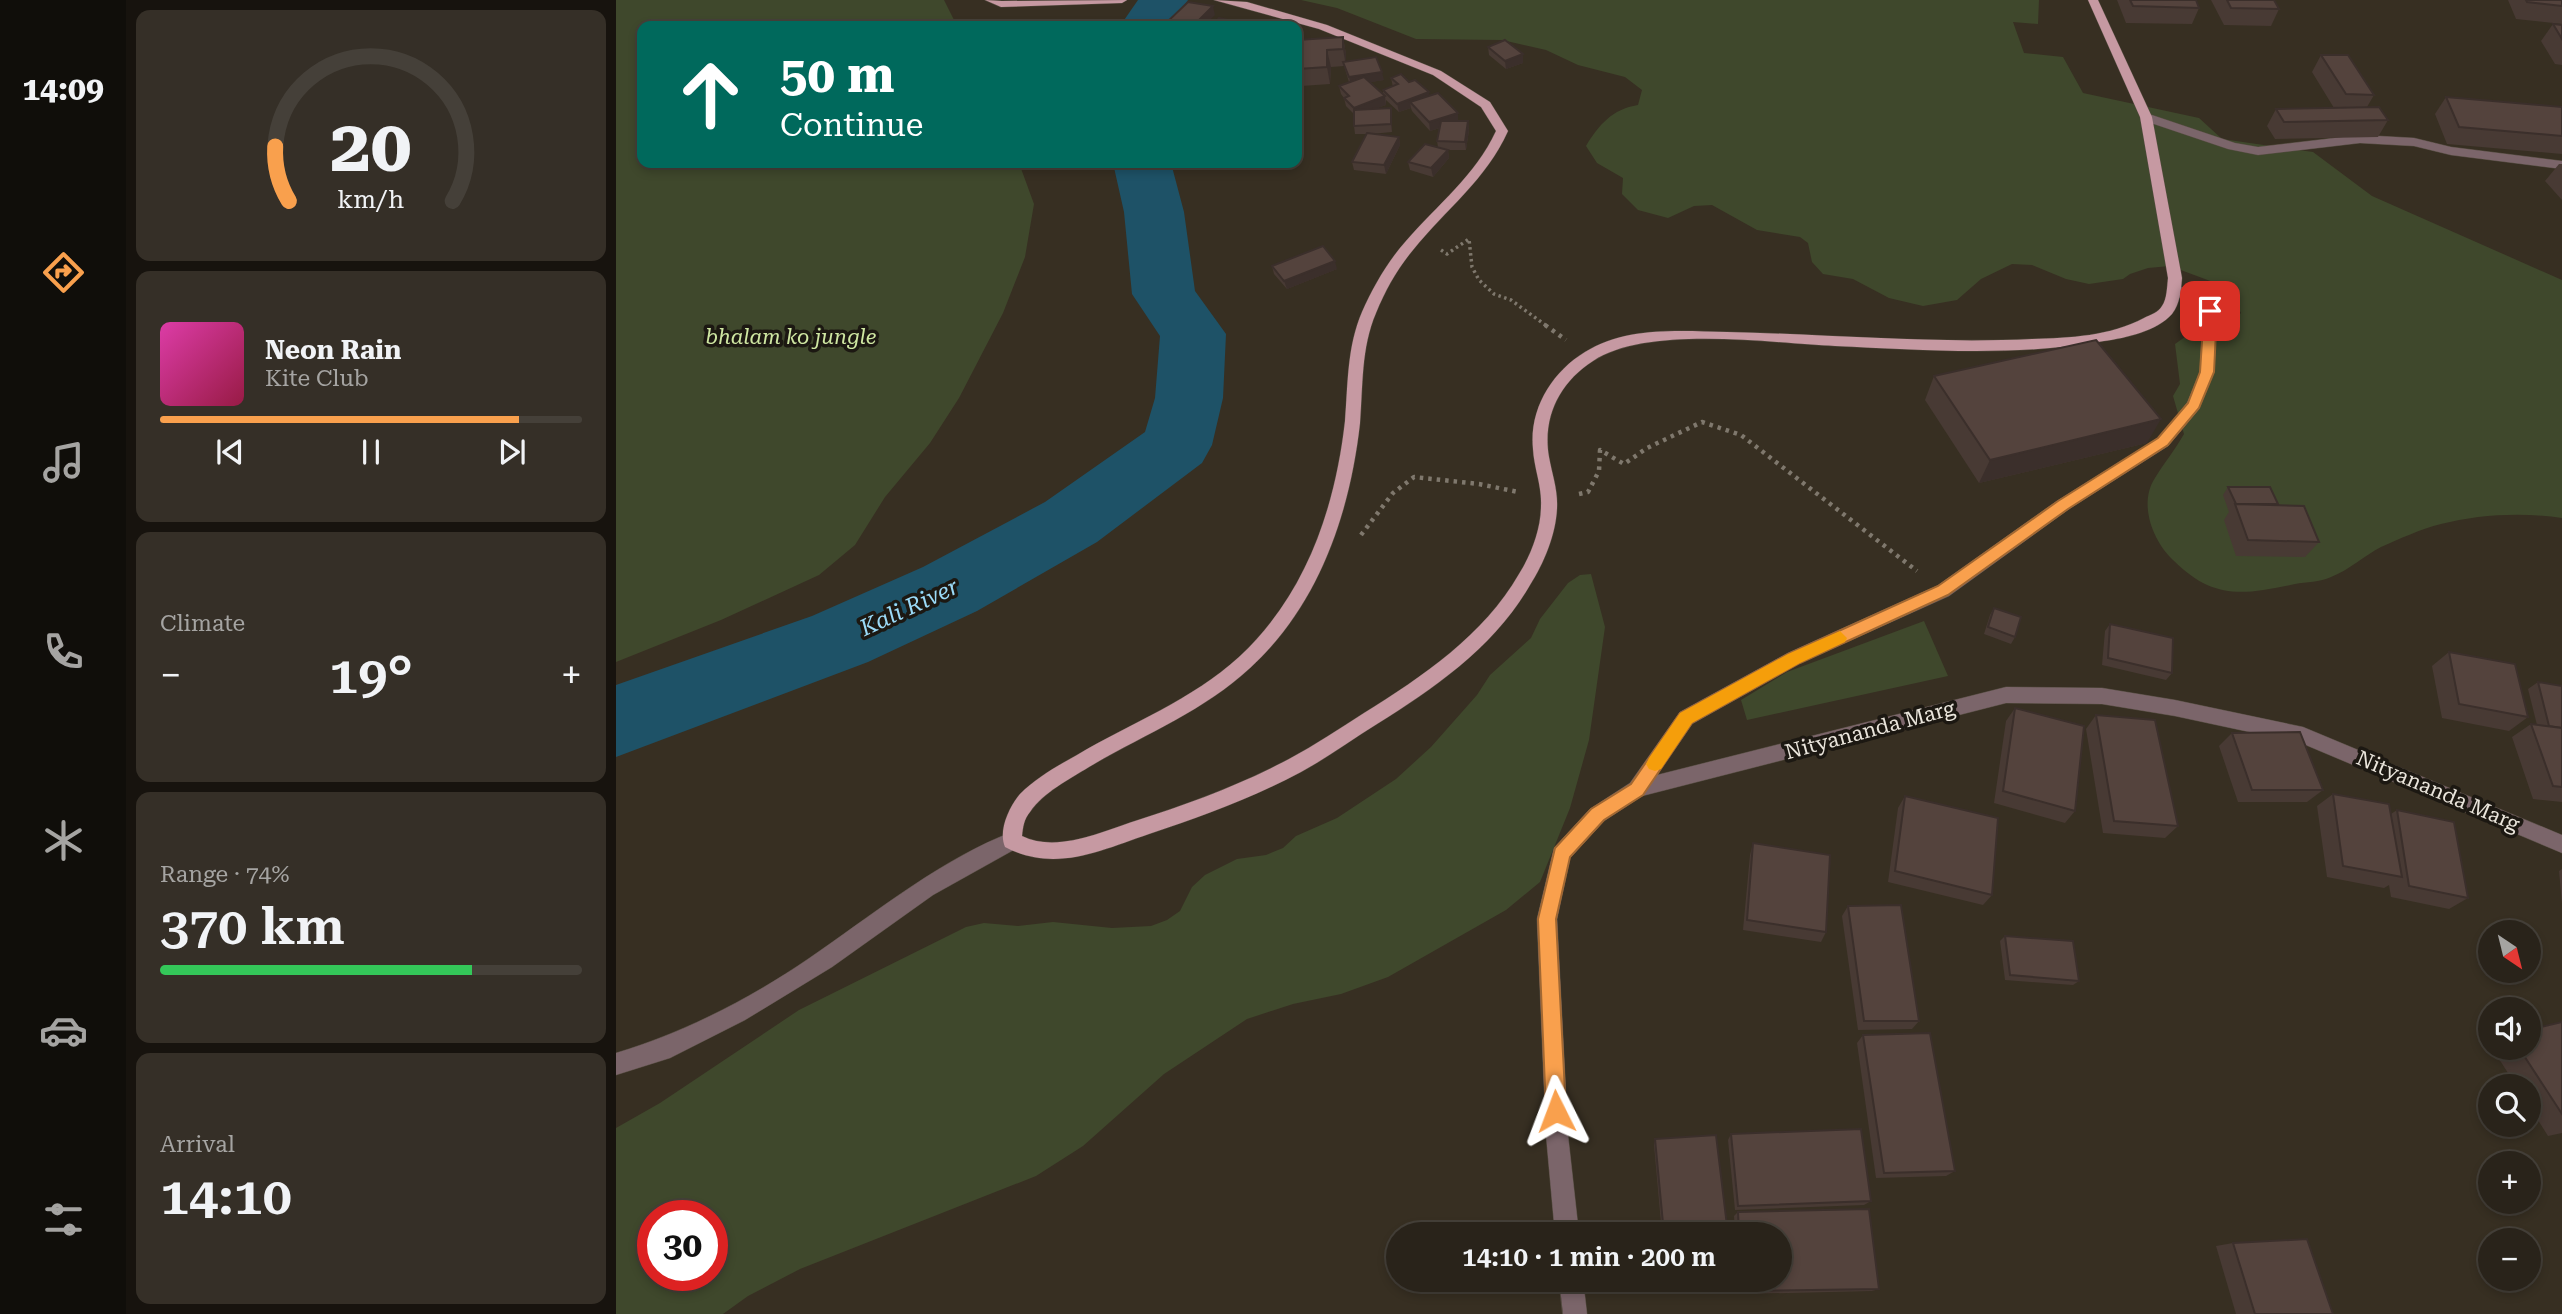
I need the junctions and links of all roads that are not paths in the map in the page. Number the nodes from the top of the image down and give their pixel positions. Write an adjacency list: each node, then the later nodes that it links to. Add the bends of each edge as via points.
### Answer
1 (1122, 0): 4 (main road)
2 (1219, 0): 9 (main road, via 1313,24 1437,73 1486,105 1502,131 1496,147 1455,198 1411,243 1365,323 1352,425 1331,529 1317,565 1284,619 1245,662 1203,694 1054,780 1031,798 1017,816)
3 (2093, 0): 5 (main road)
4 (996, 2)
5 (2146, 117): 6 (street, via 2258,151 2360,139 2414,142); 7 (main road)
6 (2562, 165)
7 (2174, 293): 8 (street, via 2188,291 2210,311 2207,372 2194,405 2163,442 2063,505 1943,591 1794,658 1686,718); 9 (main road, via 2166,312 2145,326 2090,340 2007,345 1838,343 1676,334 1600,349 1562,379 1548,401 1540,445 1549,513 1540,545 1508,607 1474,643 1407,696 1248,788 1104,840 1059,850 1027,851)
8 (1637, 789): 10 (street, Nityananda Marg, via 2006,695 2102,696 2303,735); 12 (street, Nityananda Marg, via 1597,815 1562,853 1547,919)
9 (1012, 841): 11 (street, via 926,888 825,960 738,1013 662,1050)
10 (2562, 844)
11 (616, 1065)
12 (1566, 1222)
13 (1572, 1292): 14 (street)
14 (1575, 1314)

